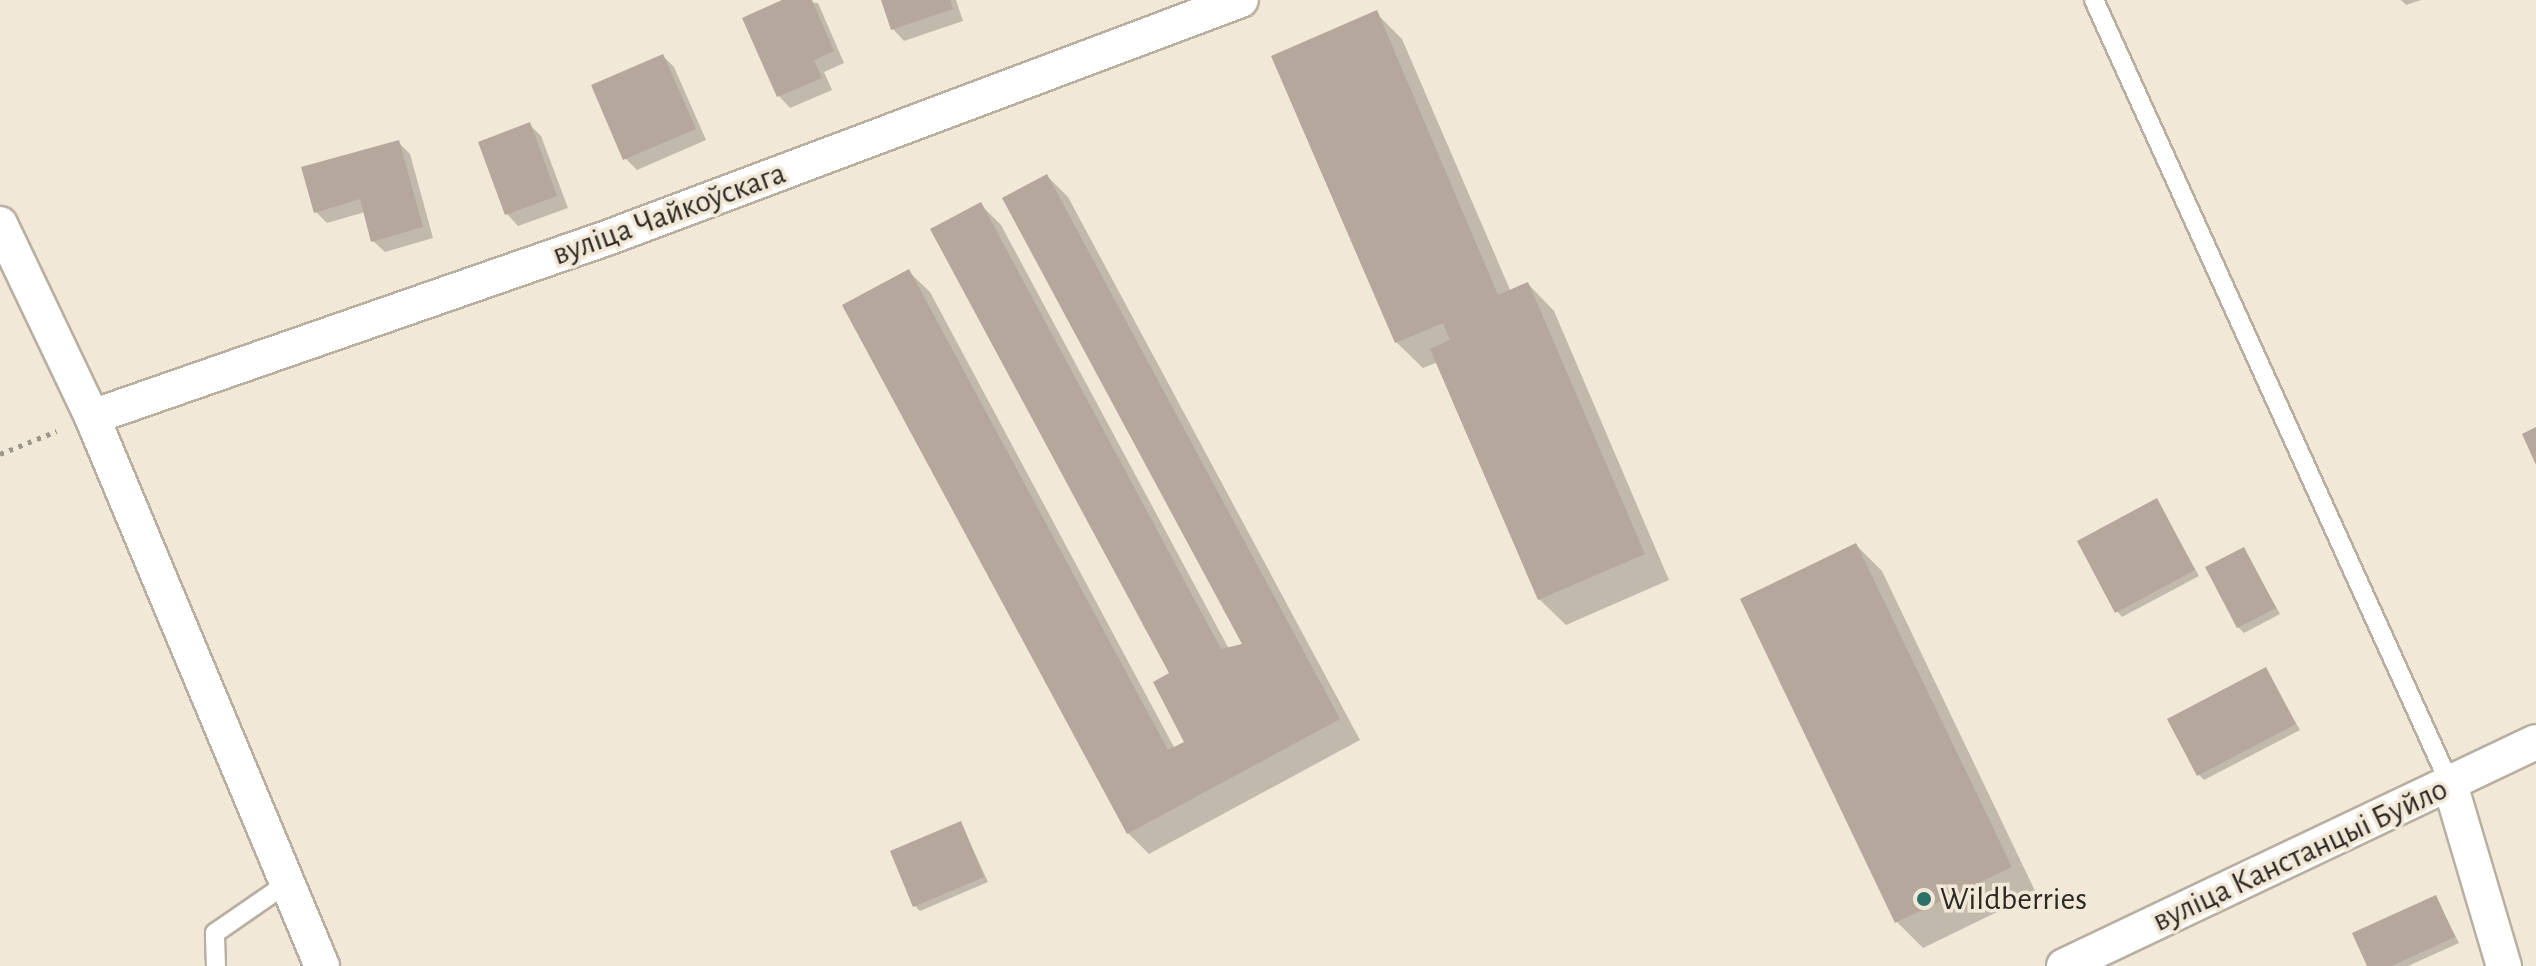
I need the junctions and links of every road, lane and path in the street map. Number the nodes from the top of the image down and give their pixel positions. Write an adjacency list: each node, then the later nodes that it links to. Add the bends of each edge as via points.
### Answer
1 (1241, 0): 4 (street, вуліца Чайкоўскага, via 607,238)
2 (2094, 0): 7 (lane)
3 (0, 224): 4 (street)
4 (92, 417): 5 (path); 8 (street)
5 (0, 454)
6 (2536, 742): 7 (street, вуліца Канстанцыі Буйло)
7 (2450, 784): 11 (street, вуліца Канстанцыі Буйло); 12 (street)
8 (286, 884): 9 (lane, via 215,933); 10 (street)
9 (216, 966)
10 (322, 966)
11 (2064, 966)
12 (2504, 966)

